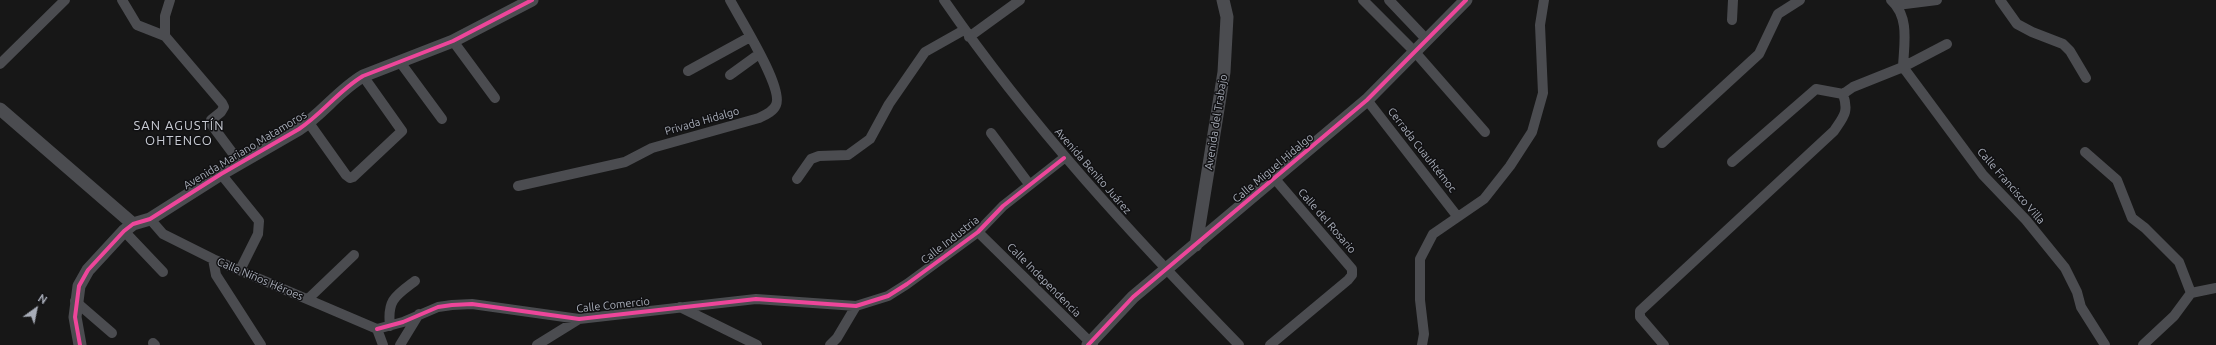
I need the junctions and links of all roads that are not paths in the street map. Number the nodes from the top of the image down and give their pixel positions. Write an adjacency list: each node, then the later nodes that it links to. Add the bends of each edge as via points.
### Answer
1 (65, 0): 28 (street)
2 (122, 0): 20 (street, via 137,25)
3 (170, 0): 20 (street, via 165,16)
4 (532, 0): 23 (street, Avenida Mariano Matamoros)
5 (730, 0): 21 (street, Privada Hidalgo)
6 (944, 0): 19 (street, Avenida Benito Juárez)
7 (1020, 0): 19 (street)
8 (1223, 0): 56 (street, Avenida del Trabajo, via 1227,17 1224,72)
9 (1363, 0): 25 (street)
10 (1389, 0): 22 (street)
11 (1466, 0): 22 (street, Calle Miguel Hidalgo)
12 (1544, 0): 52 (street, via 1540,25 1543,93 1532,132 1484,199)
13 (1733, 0): 18 (street)
14 (1800, 0): 42 (street, via 1778,14 1759,54)
15 (1937, 0): 17 (street)
16 (2000, 0): 33 (street, via 2018,24 2063,44)
17 (1894, 3): 29 (street, via 1906,28)
18 (1732, 20)
19 (967, 33): 44 (street, Avenida Benito Juárez); 48 (street, via 926,52 889,104 870,139 848,155 819,156 811,159)
20 (165, 36): 46 (street, via 222,103 224,107 211,120 211,124)
21 (750, 38): 26 (street, Privada Hidalgo); 30 (street)
22 (1427, 40): 25 (street, Calle Miguel Hidalgo)
23 (452, 41): 27 (street, Avenida Mariano Matamoros); 35 (street)
24 (1947, 44): 29 (street)
25 (1415, 52): 36 (street, Calle Miguel Hidalgo); 40 (street)
26 (759, 54): 31 (street); 51 (street, Privada Hidalgo, via 774,80 778,97 776,106 769,113 652,148 624,162)
27 (400, 62): 32 (street, Avenida Mariano Matamoros); 38 (street)
28 (0, 64)
29 (1903, 67): 34 (street, via 1853,87); 86 (street, Calle Francisco Villa, via 1983,175 2026,220 2065,268 2082,307)
30 (688, 70)
31 (730, 75)
32 (363, 76): 39 (street, Avenida Mariano Matamoros, via 348,86); 39 (street, via 400,132 350,178)
33 (2086, 78)
34 (1843, 94): 45 (street, via 1816,89); 85 (street, via 1847,106 1834,131 1640,311 1640,317)
35 (495, 98)
36 (1367, 100): 49 (street, Calle Miguel Hidalgo); 52 (street, Cerrada Cuauhtémoc)
37 (0, 109): 54 (street)
38 (442, 119)
39 (309, 123): 46 (street, Avenida Mariano Matamoros)
40 (1485, 132)
41 (992, 133): 50 (street)
42 (1662, 143)
43 (2085, 152): 64 (street, via 2117,180 2132,218 2179,262)
44 (1064, 158): 50 (street, Calle Industria); 60 (street, Avenida Benito Juárez)
45 (1732, 162)
46 (240, 163): 47 (street, Avenida Mariano Matamoros)
47 (221, 174): 53 (street, Avenida Mariano Matamoros); 59 (street, via 259,221 258,234)
48 (797, 179)
49 (1275, 179): 56 (street, Calle Miguel Hidalgo); 83 (street, Calle del Rosario, via 1352,269 1352,275)
50 (1030, 184): 55 (street, Calle Industria, via 1003,206)
51 (518, 186)
52 (1457, 216): 84 (street, via 1433,234 1420,258 1420,300 1424,334)
53 (150, 219): 54 (street, Avenida Mariano Matamoros); 58 (street, Calle Niños Héroes, via 163,234)
54 (129, 227): 61 (street); 66 (street, Avenida Mariano Matamoros, via 88,270 79,286)
55 (978, 232): 67 (street, Calle Industria, via 888,296); 74 (street, Calle Independencia)
56 (1196, 245): 60 (street, Calle Miguel Hidalgo)
57 (354, 255): 65 (street)
58 (213, 259): 59 (street, Calle Niños Héroes); 76 (street, via 216,276)
59 (240, 270): 65 (street, Calle Niños Héroes)
60 (1166, 270): 74 (street, Calle Miguel Hidalgo, via 1129,302); 82 (street, Avenida Benito Juárez)
61 (163, 272)
62 (415, 281): 71 (street, via 391,301)
63 (2216, 288): 64 (street)
64 (2191, 293): 87 (street, via 2174,316)
65 (308, 299): 72 (street, Calle Niños Héroes)
66 (76, 301): 73 (street); 75 (street, Avenida Mariano Matamoros, via 75,317)
67 (856, 306): 68 (street, Calle Comercio, via 756,299); 81 (street)
68 (680, 307): 70 (street, Calle Comercio); 80 (street)
69 (420, 314): 70 (street, Calle Comercio, via 438,307 472,304); 71 (street, Calle Comercio); 78 (street)
70 (580, 319): 79 (street)
71 (390, 326): 72 (street, Calle Comercio)
72 (376, 329): 77 (street)
73 (112, 333)
74 (1091, 344)
75 (80, 345)
76 (261, 345)
77 (383, 345)
78 (400, 345)
79 (537, 345)
80 (757, 345)
81 (830, 345)
82 (1238, 345)
83 (1270, 345)
84 (1422, 345)
85 (1664, 345)
86 (2105, 345)
87 (2143, 345)

